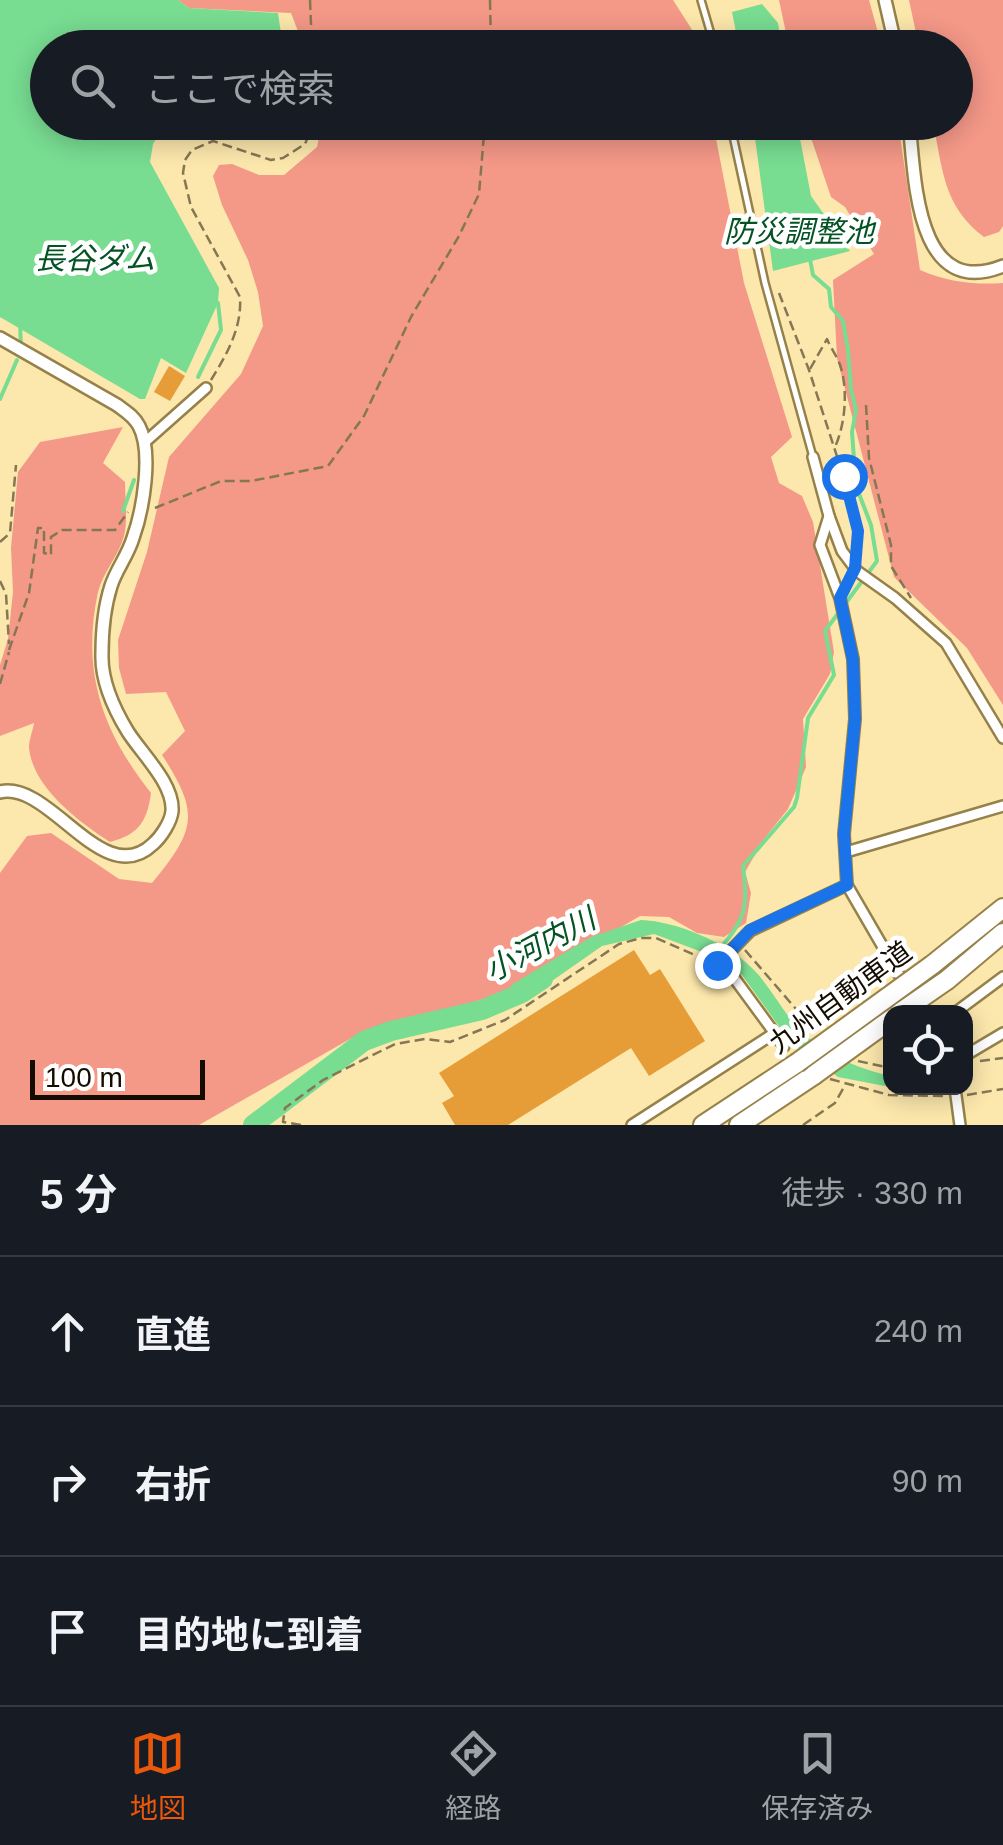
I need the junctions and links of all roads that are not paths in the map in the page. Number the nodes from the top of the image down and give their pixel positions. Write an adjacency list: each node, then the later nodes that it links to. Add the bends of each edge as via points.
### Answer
1 (701, 0): 3 (lane)
2 (884, 0): 4 (street)
3 (710, 30)
4 (892, 30)
5 (734, 140): 11 (lane)
6 (912, 140): 7 (street, via 924,229 941,259 971,273)
7 (1003, 266)
8 (0, 338): 10 (street, via 117,405 137,422)
9 (206, 388): 10 (street)
10 (144, 443): 14 (street, via 146,478 133,514 134,537 111,586 102,672 126,729 166,788 172,811 165,829 152,846 120,856 102,851 34,800)
11 (813, 457): 12 (street)
12 (828, 516): 13 (street, via 855,568 946,643); 16 (street, via 820,545 853,660)
13 (1003, 738)
14 (0, 792)
15 (1003, 806): 16 (street)
16 (846, 852): 17 (street)
17 (847, 885): 22 (street); 26 (street, via 750,930 717,965 732,975)
18 (1003, 908): 31 (highway, 九州自動車道, bridge)
19 (1003, 933): 21 (highway, 九州自動車道, bridge)
20 (1003, 977): 23 (street)
21 (912, 1005)
22 (919, 1005)
23 (965, 1005)
24 (883, 1025): 32 (highway, 九州自動車道, bridge)
25 (1003, 1033): 28 (street)
26 (773, 1034): 27 (street); 30 (street)
27 (784, 1046)
28 (973, 1052)
29 (956, 1095): 33 (street)
30 (632, 1125)
31 (703, 1125)
32 (738, 1125)
33 (960, 1125)

